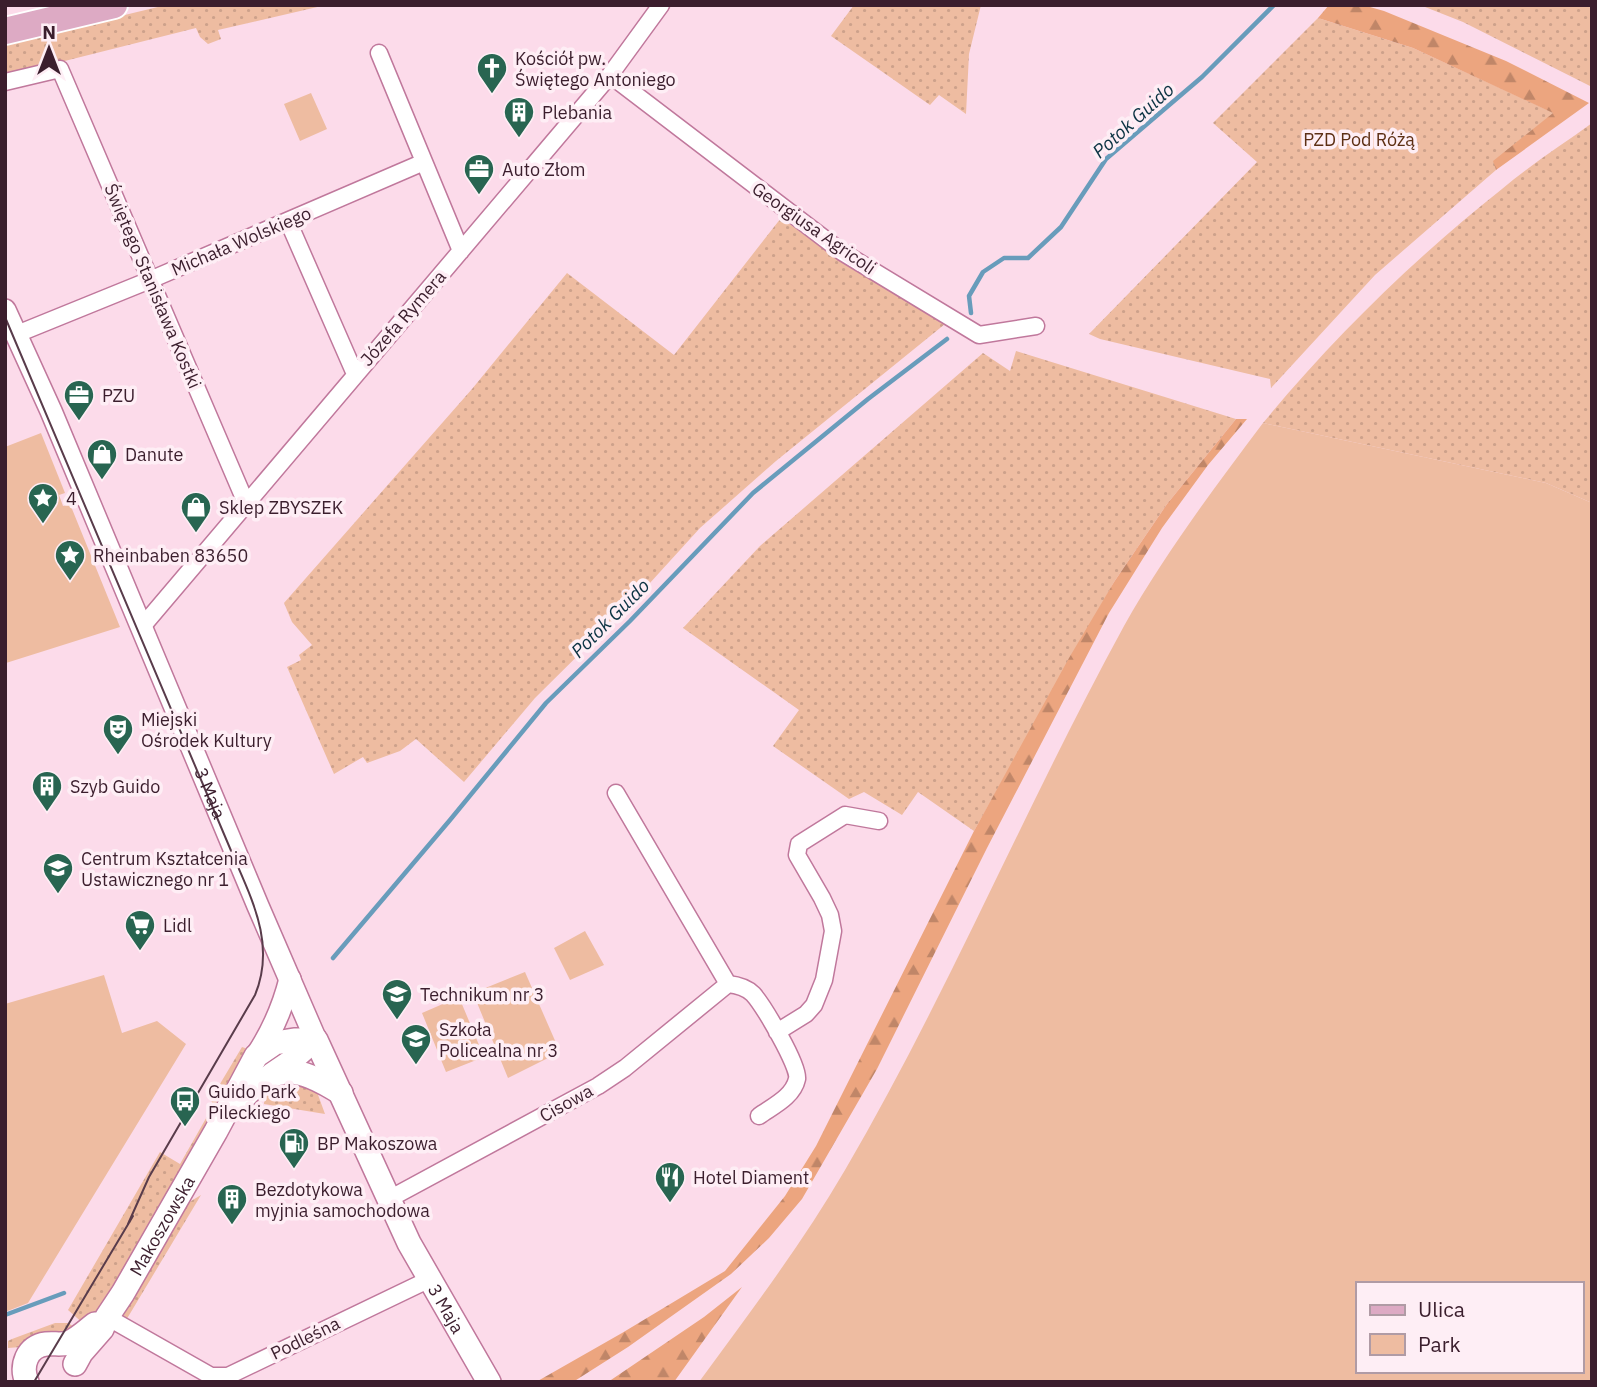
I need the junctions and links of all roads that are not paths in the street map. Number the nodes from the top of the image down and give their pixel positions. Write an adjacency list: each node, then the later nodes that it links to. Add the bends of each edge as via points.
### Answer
1 (114, 5): 3 (main road)
2 (661, 5): 5 (street, Józefa Rymera)
3 (5, 31)
4 (379, 53): 7 (street)
5 (610, 75): 9 (street, Józefa Rymera); 12 (street, Georgiusa Agricoli, via 842,252 979,335)
6 (5, 82): 10 (street, Świętego Stanisława Kostki, via 60,69)
7 (424, 163): 8 (street, Michała Wolskiego); 9 (street)
8 (288, 221): 10 (street, Michała Wolskiego); 14 (street)
9 (461, 251): 14 (street, Józefa Rymera)
10 (150, 280): 13 (street, Michała Wolskiego); 15 (street, Świętego Stanisława Kostki)
11 (5, 310): 13 (street, 3 Maja)
12 (1036, 326)
13 (17, 334): 16 (street, 3 Maja)
14 (355, 374): 15 (street, Józefa Rymera)
15 (246, 503): 16 (street, Józefa Rymera)
16 (141, 628): 19 (street, 3 Maja)
17 (616, 793): 20 (street)
18 (879, 821): 21 (street, via 845,815 799,844 797,855 830,915 832,931 824,980 814,1005)
19 (290, 979): 22 (street, 3 Maja); 23 (street, Makoszowska, via 283,1006)
20 (728, 984): 21 (street, via 752,993); 28 (street, Cisowa, via 598,1086)
21 (777, 1032): 26 (street, via 795,1062 798,1078 791,1094)
22 (316, 1040): 23 (main road, via 275,1043); 24 (street, Makoszowska); 25 (main road, 3 Maja)
23 (256, 1056): 27 (main road, Makoszowska)
24 (271, 1074): 25 (main road, via 297,1073 321,1080); 27 (main road, Makoszowska, via 239,1101)
25 (341, 1093): 28 (main road, 3 Maja)
26 (759, 1116)
27 (216, 1132): 30 (main road, Makoszowska)
28 (388, 1199): 29 (main road, 3 Maja)
29 (430, 1279): 30 (street, Podleśna, via 228,1376 211,1376); 36 (main road, 3 Maja)
30 (107, 1317): 31 (main road, Makoszowska, via 72,1341); 34 (main road, Makoszowska, via 81,1353)
31 (49, 1345): 32 (main road); 34 (main road, Makoszowska, via 71,1353); 35 (main road, via 32,1351 25,1361)
32 (5, 1354)
33 (5, 1373): 35 (main road)
34 (74, 1373)
35 (27, 1382)
36 (489, 1382)

